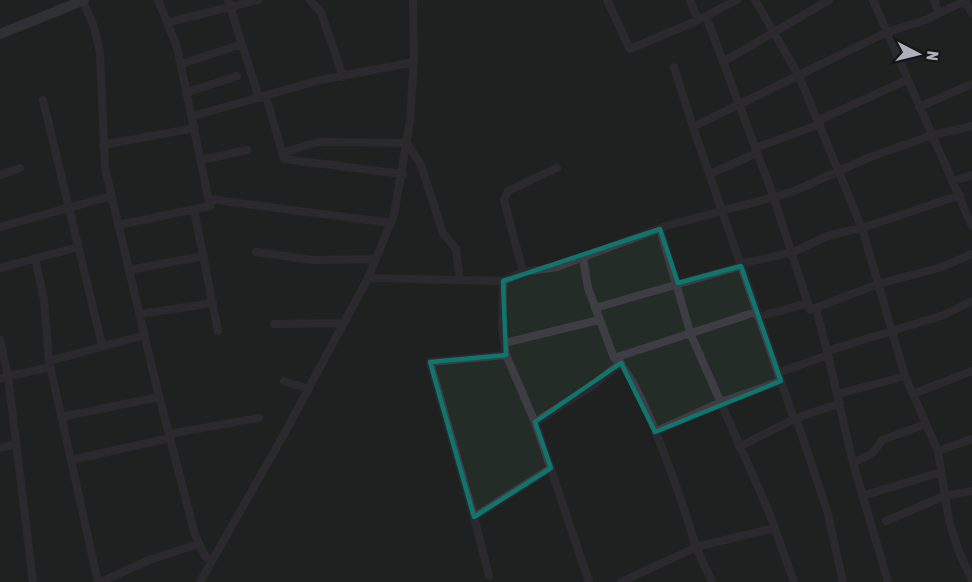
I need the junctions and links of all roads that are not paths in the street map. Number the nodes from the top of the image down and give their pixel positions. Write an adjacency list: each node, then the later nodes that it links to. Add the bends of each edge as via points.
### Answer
1 (83, 0): 22 (street); 45 (street, via 100,52)
2 (158, 0): 19 (street)
3 (258, 0): 14 (street)
4 (310, 0): 30 (street, via 321,12)
5 (413, 0): 24 (street)
6 (607, 0): 18 (street, via 630,49)
7 (690, 0): 18 (street)
8 (737, 0): 17 (street)
9 (755, 0): 20 (street)
10 (829, 0): 20 (street)
11 (873, 0): 21 (street)
12 (934, 0): 15 (street)
13 (961, 1): 15 (street); 16 (street, via 967,2)
14 (229, 3): 19 (street); 23 (street)
15 (939, 13): 21 (street)
16 (972, 13)
17 (706, 16): 18 (street); 25 (street)
18 (698, 20)
19 (169, 22): 26 (street)
20 (773, 32): 25 (street); 29 (street)
21 (887, 32): 29 (street); 31 (street)
22 (0, 34)
23 (242, 44): 26 (street); 34 (street)
24 (414, 62): 30 (street); 44 (street)
25 (723, 62): 36 (street)
26 (182, 64): 33 (street)
27 (674, 67): 41 (street)
28 (237, 76): 33 (street)
29 (799, 76): 36 (street); 39 (street)
30 (343, 77): 34 (street)
31 (907, 80): 37 (street); 39 (street)
32 (972, 84): 37 (street)
33 (188, 92): 38 (street)
34 (263, 97): 38 (street); 48 (street)
35 (43, 100): 62 (street)
36 (738, 105): 41 (street); 47 (street)
37 (919, 106): 43 (street)
38 (193, 116): 42 (street)
39 (820, 122): 47 (street); 52 (street)
40 (972, 126): 43 (street)
41 (693, 127): 54 (street)
42 (195, 128): 45 (street); 49 (street)
43 (933, 135): 52 (street); 57 (street)
44 (407, 143): 48 (street, via 318,142); 53 (street); 84 (street, via 421,165 443,233 456,249)
45 (103, 145): 60 (street)
46 (247, 150): 49 (street)
47 (756, 150): 54 (street); 58 (street)
48 (282, 153): 53 (street, via 284,159)
49 (201, 160): 61 (street)
50 (20, 168): 55 (street)
51 (557, 168): 82 (street, via 508,190 504,200)
52 (839, 172): 58 (street, via 810,186); 69 (street)
53 (403, 174): 65 (street)
54 (710, 174): 64 (street)
55 (0, 175)
56 (972, 175): 57 (street)
57 (953, 181): 59 (street)
58 (773, 195): 64 (street); 73 (street)
59 (960, 195): 67 (street); 69 (street)
60 (111, 196): 62 (street); 66 (street)
61 (209, 199): 63 (street, via 210,206); 65 (street)
62 (70, 208): 68 (street); 71 (street)
63 (194, 210): 66 (street); 75 (street)
64 (723, 213): 70 (street); 79 (street)
65 (391, 223): 78 (street)
66 (118, 225): 81 (street)
67 (972, 226)
68 (0, 227)
69 (862, 228): 73 (street, via 830,235); 87 (street)
70 (660, 229): 77 (street); 86 (street)
71 (78, 247): 76 (street); 104 (street)
72 (256, 252): 78 (street, via 314,260)
73 (793, 252): 79 (street); 90 (street)
74 (972, 254): 87 (street, via 942,267)
75 (204, 256): 81 (street); 89 (street)
76 (35, 258): 80 (street); 108 (street, via 44,300)
77 (583, 258): 82 (street); 91 (street)
78 (376, 259): 83 (street)
79 (741, 265): 86 (street); 94 (street)
80 (0, 268)
81 (129, 270): 93 (street)
82 (524, 272): 85 (street)
83 (368, 278): 84 (street); 96 (street)
84 (460, 280): 85 (street)
85 (503, 281): 103 (street)
86 (678, 283): 91 (street); 101 (street)
87 (878, 284): 92 (street); 99 (street)
88 (972, 301): 99 (street)
89 (213, 303): 93 (street); 98 (street)
90 (808, 303): 92 (street, via 810,310); 94 (street)
91 (595, 308): 95 (street)
92 (816, 308): 105 (street)
93 (140, 314): 100 (street)
94 (757, 314): 101 (street); 110 (street)
95 (599, 320): 103 (street); 107 (street)
96 (342, 323): 97 (street); 115 (street)
97 (274, 324)
98 (218, 331)
99 (892, 332): 105 (street); 111 (street)
100 (145, 334): 104 (street); 117 (street)
101 (691, 335): 107 (street); 119 (street)
102 (0, 340): 112 (street)
103 (504, 342): 106 (street)
104 (102, 345): 108 (street)
105 (827, 353): 110 (street); 118 (street)
106 (506, 355): 123 (street); 139 (street, via 430,362)
107 (618, 360): 123 (street, via 589,388); 125 (street)
108 (49, 364): 112 (street); 120 (street)
109 (972, 370): 116 (street)
110 (778, 373): 114 (street)
111 (905, 376): 116 (street); 118 (street)
112 (4, 377): 128 (street)
113 (284, 381): 115 (street)
114 (781, 381): 119 (street); 122 (street)
115 (309, 389): 144 (street)
116 (913, 394): 124 (street)
117 (159, 397): 120 (street); 126 (street)
118 (839, 399): 122 (street); 133 (street)
119 (721, 402): 125 (street); 129 (street)
120 (61, 417): 132 (street)
121 (259, 418): 126 (street)
122 (795, 418): 129 (street); 154 (street, via 827,510)
123 (535, 422): 134 (street)
124 (926, 424): 131 (street); 133 (street, via 882,440 873,453)
125 (655, 432): 143 (street)
126 (170, 436): 132 (street); 142 (street)
127 (972, 439): 131 (street)
128 (14, 444): 130 (street); 147 (street)
129 (739, 447): 141 (street)
130 (0, 448)
131 (938, 451): 135 (street)
132 (71, 460): 148 (street)
133 (853, 463): 137 (street)
134 (551, 468): 139 (street); 150 (street)
135 (941, 472): 137 (street); 138 (street)
136 (972, 491): 138 (street)
137 (862, 496): 155 (street)
138 (944, 496): 140 (street); 146 (street, via 959,552)
139 (474, 517): 145 (street)
140 (886, 521)
141 (775, 528): 143 (street); 153 (street)
142 (198, 544): 144 (street); 148 (street)
143 (696, 548): 151 (street); 152 (street)
144 (212, 561): 149 (street)
145 (489, 576)
146 (972, 580)
147 (33, 582)
148 (99, 582)
149 (200, 582)
150 (590, 582)
151 (621, 582)
152 (712, 582)
153 (794, 582)
154 (843, 582)
155 (888, 582)

